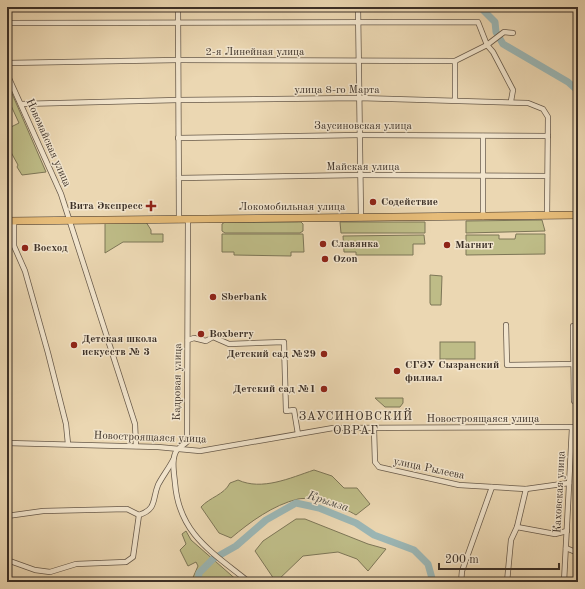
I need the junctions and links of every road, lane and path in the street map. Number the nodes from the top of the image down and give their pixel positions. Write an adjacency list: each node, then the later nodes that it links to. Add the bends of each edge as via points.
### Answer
1 (178, 7): 5 (street)
2 (358, 7): 3 (street)
3 (358, 22): 5 (street); 7 (street, via 478,22); 9 (street)
4 (7, 23): 5 (street)
5 (178, 23): 8 (street)
6 (513, 33): 7 (street, 2-я Линейная улица, via 504,32)
7 (487, 45): 10 (street, 2-я Линейная улица); 16 (street, via 494,52 513,90)
8 (178, 60): 9 (street, 2-я Линейная улица); 11 (street, 2-я Линейная улица); 14 (street)
9 (359, 61): 10 (street, 2-я Линейная улица); 13 (street)
10 (455, 61): 15 (street)
11 (7, 63)
12 (7, 74): 17 (street, Новомайская улица)
13 (360, 98): 14 (street, улица 8-го Марта); 15 (street, улица 8-го Марта); 18 (street)
14 (178, 100): 17 (street, улица 8-го Марта); 21 (street)
15 (455, 100): 16 (street, улица 8-го Марта)
16 (511, 101): 20 (street, улица 8-го Марта, via 528,103 543,109 548,117)
17 (21, 104): 33 (street, Новомайская улица, via 61,194)
18 (360, 135): 19 (street, Заусиновская улица); 21 (street, Заусиновская улица); 22 (street)
19 (482, 136): 20 (street, Заусиновская улица); 23 (street)
20 (548, 136): 24 (street, улица 8-го Марта)
21 (178, 138): 25 (street)
22 (360, 175): 23 (street, Майская улица); 25 (street, Майская улица); 29 (street)
23 (482, 176): 24 (street, Майская улица); 28 (street)
24 (547, 176): 27 (street, улица 8-го Марта)
25 (178, 178): 30 (street)
26 (578, 215): 27 (main road, Локомобильная улица)
27 (547, 216): 28 (main road, Локомобильная улица)
28 (483, 217): 29 (main road, Локомобильная улица)
29 (361, 218): 31 (main road, Локомобильная улица)
30 (179, 220): 31 (main road, Локомобильная улица); 33 (main road, Локомобильная улица)
31 (188, 220): 36 (street, Кадровая улица)
32 (10, 221): 33 (main road, Локомобильная улица); 44 (street, via 14,246 25,271 46,345 66,424)
33 (70, 221): 45 (street, Новомайская улица, via 135,424)
34 (506, 325): 37 (street, via 507,365)
35 (578, 326): 37 (street, via 573,326)
36 (188, 340): 42 (street, via 194,338 206,341 213,337 229,344 284,342 286,411 294,410); 46 (street, Кадровая улица, via 187,437 186,442)
37 (576, 364): 38 (street, via 574,401)
38 (578, 401)
39 (578, 427): 40 (street, Новостроящаяся улица)
40 (572, 428): 41 (street, Новостроящаяся улица); 48 (street, Каховская улица)
41 (374, 429): 42 (street, Новостроящаяся улица, via 333,428); 49 (street, улица Рылеева, via 375,462 379,467 459,485)
42 (298, 434): 46 (street, Новостроящаяся улица, via 200,451)
43 (7, 443): 44 (street, Новостроящаяся улица)
44 (68, 444): 45 (street, Новостроящаяся улица)
45 (136, 446): 46 (street, Новостроящаяся улица)
46 (177, 450): 47 (street, Кадровая улица)
47 (173, 460): 51 (street, via 158,485 154,502 148,512); 58 (street, Кадровая улица, via 176,501 194,536)
48 (569, 483): 50 (street, улица Рылеева); 54 (street, Каховская улица)
49 (492, 487): 50 (street, улица Рылеева); 59 (street, via 462,571)
50 (526, 489): 53 (street)
51 (139, 515): 52 (street, via 126,509 43,511); 57 (street, via 133,557 126,562 76,564 50,572 35,570)
52 (7, 516)
53 (517, 526): 54 (street, via 555,534); 60 (street, via 511,540)
54 (567, 531): 55 (street, Каховская улица)
55 (566, 548): 56 (street); 61 (street, Каховская улица)
56 (578, 553)
57 (7, 560)
58 (249, 582)
59 (461, 582)
60 (507, 582)
61 (564, 582)

